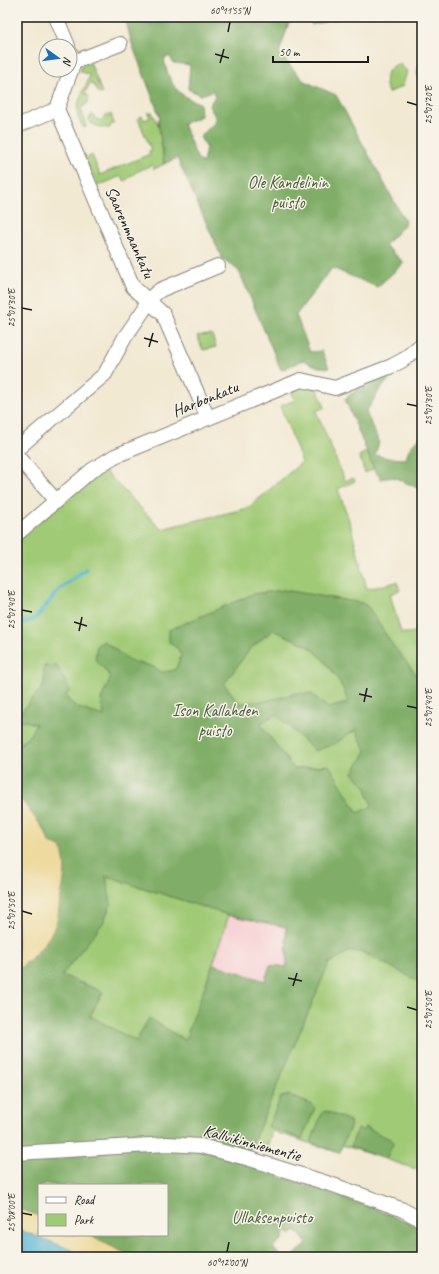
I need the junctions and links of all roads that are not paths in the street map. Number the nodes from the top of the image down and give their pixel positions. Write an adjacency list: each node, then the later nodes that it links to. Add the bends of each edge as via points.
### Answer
1 (56, 17): 2 (street)
2 (65, 38)
3 (120, 44): 4 (street)
4 (78, 55)
5 (66, 78): 6 (street)
6 (57, 109): 7 (street); 9 (street, Saarenmaankatu, via 133,287)
7 (17, 126)
8 (218, 266): 9 (street, via 160,290)
9 (150, 302): 11 (street, Saarenmaankatu, via 163,314); 12 (street, via 125,337 105,374)
10 (422, 344): 11 (street, Harbonkatu, via 412,354 392,366 342,386 332,388 301,380)
11 (208, 418): 14 (street, Harbonkatu, via 102,462)
12 (17, 449)
13 (17, 456): 14 (street)
14 (56, 501): 15 (street, Harbonkatu)
15 (17, 534)
16 (17, 1153): 17 (street, Kallvikinniementie, via 167,1144 201,1146 334,1185)
17 (422, 1220)

